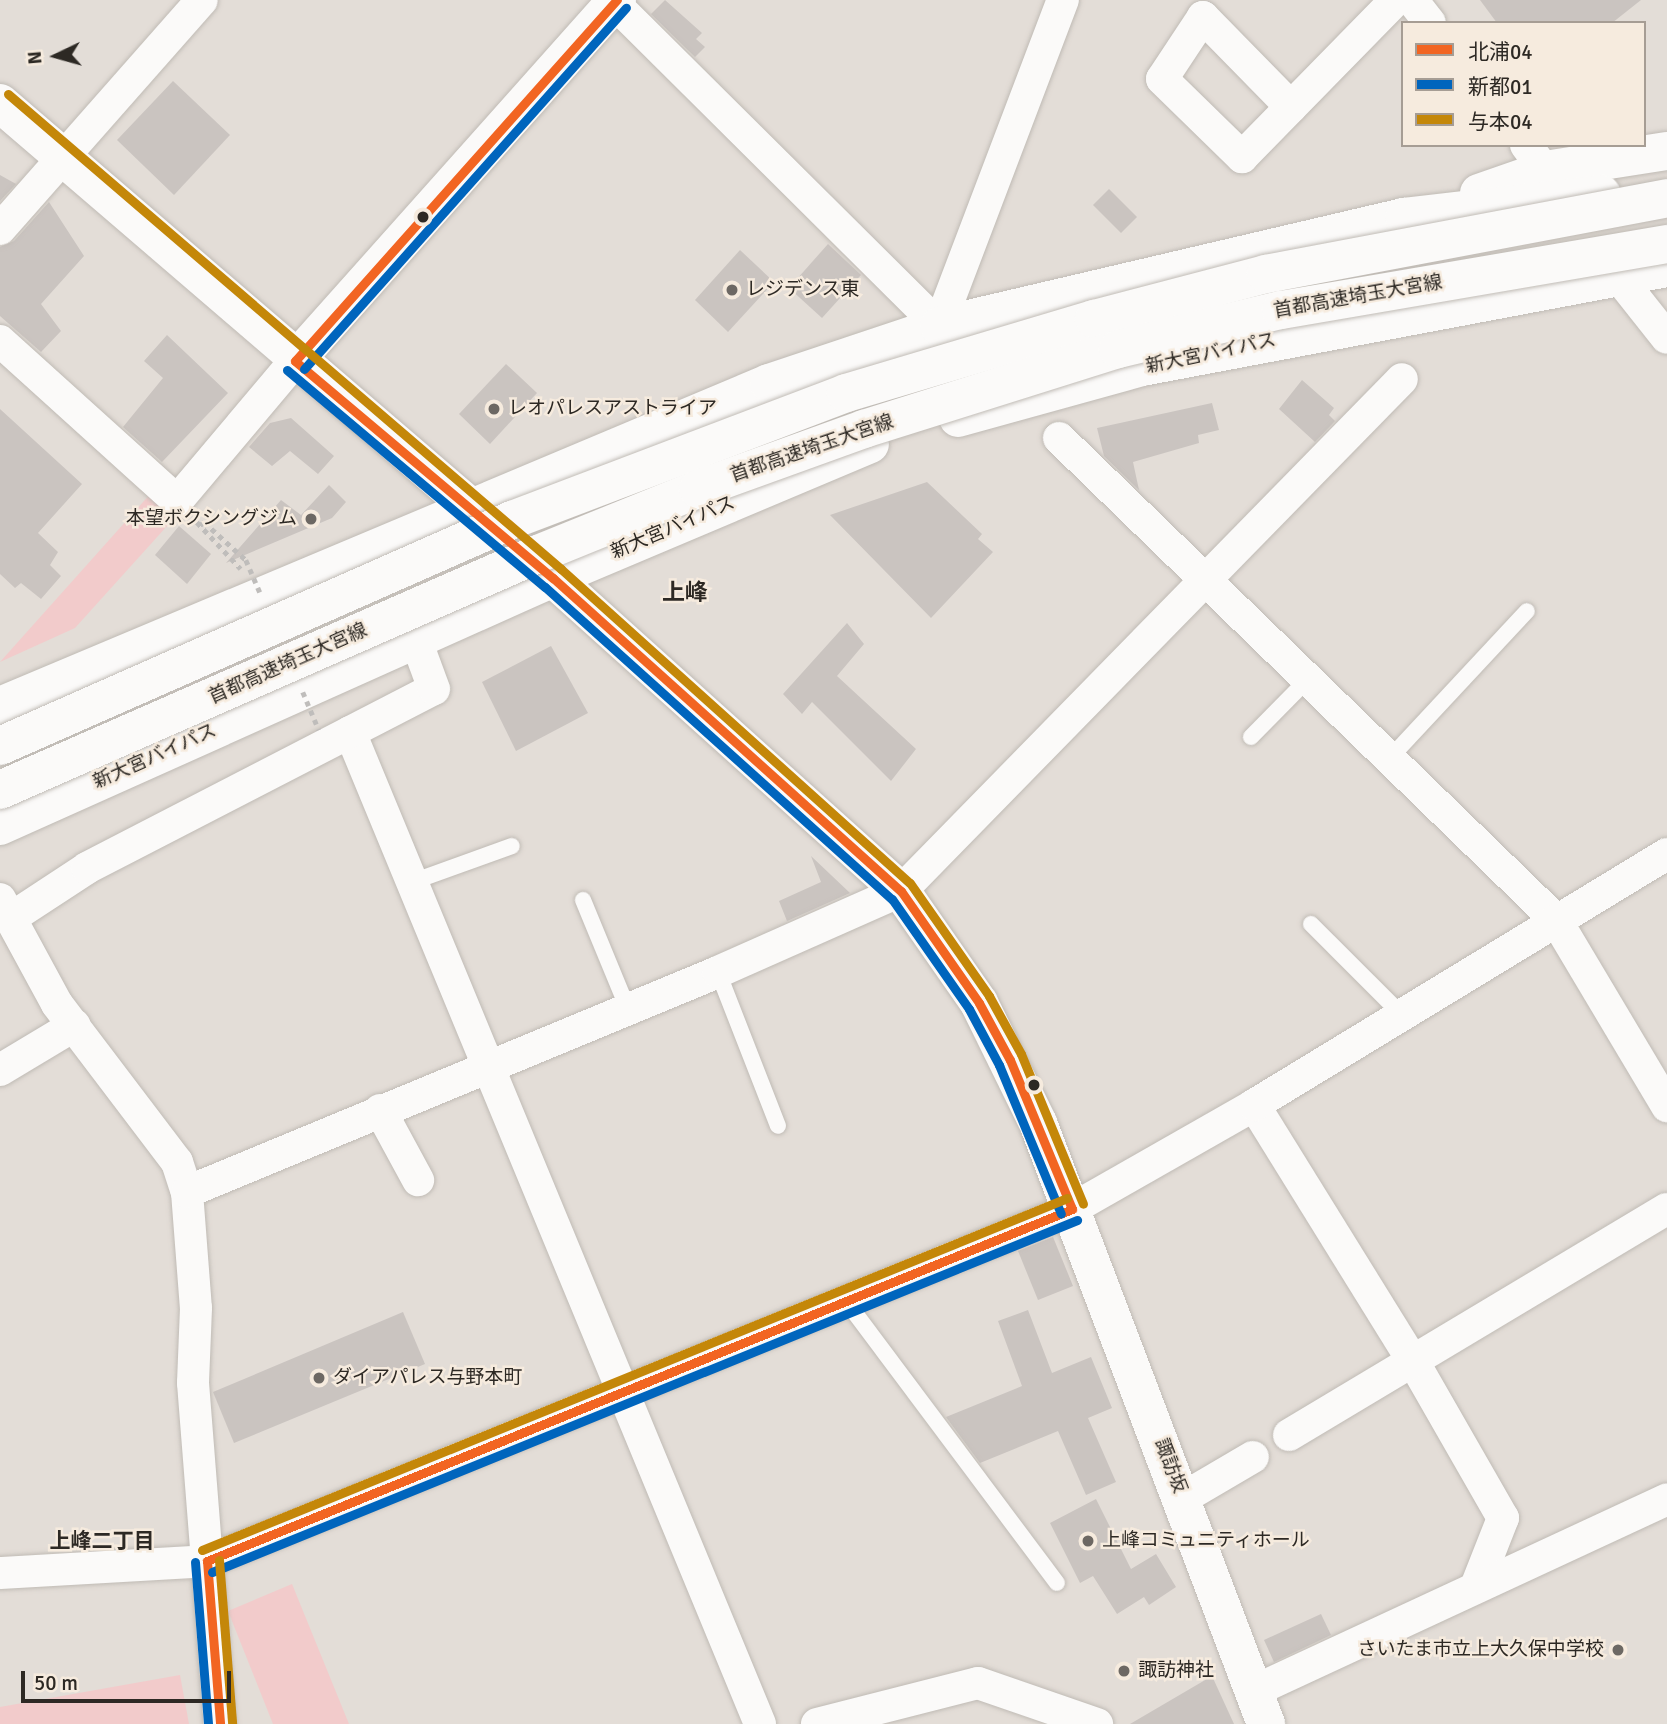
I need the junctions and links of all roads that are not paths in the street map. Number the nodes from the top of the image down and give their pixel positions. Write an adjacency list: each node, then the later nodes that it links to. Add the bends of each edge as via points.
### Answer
1 (202, 0): 10 (street)
2 (1063, 0): 19 (street)
3 (1396, 0): 8 (street)
4 (1412, 0): 6 (street)
5 (614, 1): 19 (street); 22 (main road)
6 (1428, 21)
7 (0, 103): 10 (main road, 諏訪坂)
8 (1291, 107)
9 (1667, 151): 11 (main road)
10 (64, 158): 16 (street); 22 (main road, 諏訪坂)
11 (1536, 158): 13 (street); 15 (main road)
12 (1667, 186): 13 (main road)
13 (1586, 197): 15 (main road)
14 (1667, 198): 34 (main road, 首都高速埼玉大宮線, bridge, via 1266,274 1094,318 846,393 512,520)
15 (1404, 217): 19 (main road)
16 (0, 229)
17 (1664, 263): 18 (main road, 新大宮バイパス); 36 (main road, 首都高速埼玉大宮線, bridge, via 1281,310 1118,349 864,429 538,554)
18 (1617, 275): 20 (street); 26 (main road, 新大宮バイパス, via 1142,368 985,410 877,441)
19 (939, 326): 25 (main road, via 769,383)
20 (1667, 338)
21 (0, 341): 22 (street, via 177,500)
22 (295, 361): 25 (main road, 諏訪坂)
23 (1402, 379): 27 (street)
24 (1059, 438): 27 (street)
25 (471, 507): 26 (main road, 諏訪坂); 31 (main road)
26 (553, 578): 29 (main road, 新大宮バイパス); 41 (main road, 諏訪坂)
27 (1208, 580): 30 (street); 41 (street)
28 (1527, 611): 35 (lane)
29 (416, 640): 32 (street, via 434,689); 37 (main road, 新大宮バイパス)
30 (1308, 679): 33 (lane); 35 (street)
31 (0, 706)
32 (350, 732): 40 (street); 43 (street)
33 (1251, 737)
34 (0, 746)
35 (1389, 759): 44 (street)
36 (0, 790)
37 (0, 826)
38 (512, 846): 40 (lane)
39 (1667, 854): 44 (street)
40 (412, 882): 50 (street)
41 (901, 891): 46 (street); 58 (main road, 諏訪坂, via 979,1003 1010,1060)
42 (583, 900): 47 (lane)
43 (5, 909): 49 (street, via 57,1003)
44 (1556, 920): 48 (street); 53 (street)
45 (1311, 924): 48 (lane)
46 (718, 972): 47 (street); 55 (lane)
47 (628, 1009): 50 (street)
48 (1400, 1013): 52 (street)
49 (75, 1025): 51 (street); 57 (street, via 177,1162)
50 (488, 1066): 54 (street); 62 (street)
51 (0, 1070)
52 (1254, 1105): 58 (street); 61 (street)
53 (1667, 1106)
54 (380, 1110): 56 (street); 57 (street)
55 (778, 1126)
56 (418, 1180)
57 (187, 1192): 67 (street, via 196,1308 193,1383)
58 (1072, 1209): 60 (street); 65 (main road, 諏訪坂)
59 (1667, 1209): 61 (street)
60 (846, 1301): 62 (street); 69 (lane)
61 (1413, 1361): 63 (street); 70 (street, via 1503,1518)
62 (622, 1393): 67 (street); 74 (street)
63 (1289, 1435)
64 (1253, 1457): 65 (street)
65 (1182, 1498): 71 (main road, 諏訪坂)
66 (1667, 1499): 70 (street)
67 (207, 1562): 68 (street); 73 (street)
68 (0, 1573)
69 (1057, 1583)
70 (1476, 1584): 71 (street)
71 (1260, 1714)
72 (863, 1718): 75 (street); 76 (street, via 978,1683)
73 (220, 1724)
74 (760, 1724)
75 (817, 1724)
76 (1097, 1724)

